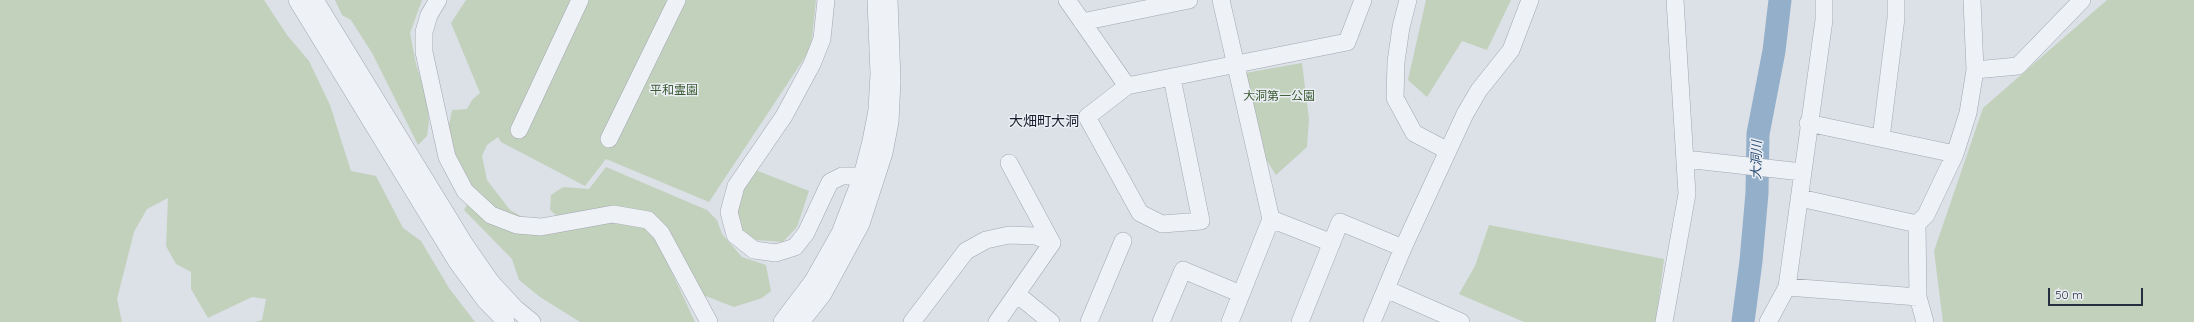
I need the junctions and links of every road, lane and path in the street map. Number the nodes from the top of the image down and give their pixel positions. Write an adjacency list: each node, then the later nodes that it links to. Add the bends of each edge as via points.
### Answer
1 (297, 0): 48 (street, via 457,262 484,299)
2 (315, 0): 49 (street, via 464,243 491,282)
3 (438, 0): 50 (street, via 429,15 424,32 424,52 447,157 465,191 491,215 517,225 541,227 613,214 648,220 661,233)
4 (580, 0): 26 (street)
5 (677, 0): 28 (street)
6 (826, 0): 34 (street, via 822,39 812,64 784,116 736,186 729,212 735,235 754,250 776,253 795,247 806,233 830,182 842,176)
7 (876, 0): 34 (street, via 879,74 877,110)
8 (888, 0): 52 (street, via 892,81 890,122 882,160 861,224 823,294)
9 (1066, 0): 20 (street)
10 (1189, 0): 20 (street)
11 (1221, 0): 21 (street)
12 (1363, 0): 21 (street, via 1347,42)
13 (1408, 0): 29 (street, via 1396,62 1395,98 1414,133)
14 (1530, 0): 29 (street, via 1511,50 1479,90)
15 (1675, 0): 31 (street)
16 (1824, 0): 25 (street, via 1824,20)
17 (1896, 0): 27 (street)
18 (1972, 0): 22 (street)
19 (2078, 1): 22 (street, via 2018,66)
20 (1082, 22): 24 (street)
21 (1236, 65): 23 (street); 36 (street)
22 (1975, 70): 30 (street, via 1968,113)
23 (1172, 78): 24 (street); 24 (street, via 1202,221 1162,224 1140,213 1090,124 1087,117)
24 (1127, 86)
25 (1808, 123): 27 (street); 33 (street)
26 (519, 130)
27 (1881, 138): 30 (street)
28 (609, 139)
29 (1448, 151): 41 (street)
30 (1955, 154): 37 (street, via 1926,215)
31 (1685, 159): 33 (street); 62 (street, via 1687,194)
32 (1009, 163): 39 (street)
33 (1802, 172): 35 (street)
34 (862, 176): 51 (street, via 840,233 813,282)
35 (1800, 198): 37 (street); 42 (street)
36 (1271, 219): 40 (street); 45 (street)
37 (1917, 224): 46 (street)
38 (1123, 241): 56 (street)
39 (1052, 243): 44 (street); 53 (street, via 1036,236 1009,235 986,240 966,251)
40 (1332, 243): 41 (street, via 1340,222); 59 (street)
41 (1403, 248): 43 (street)
42 (1787, 286): 46 (street); 63 (street)
43 (1386, 289): 47 (street); 60 (street)
44 (1018, 294): 54 (street); 55 (street)
45 (1241, 294): 57 (street, via 1183,270); 58 (street)
46 (1918, 297): 64 (street)
47 (1442, 318): 61 (street)
48 (506, 322)
49 (532, 322)
50 (709, 322)
51 (782, 322)
52 (801, 322)
53 (912, 322)
54 (997, 322)
55 (1051, 322)
56 (1089, 322)
57 (1161, 322)
58 (1230, 322)
59 (1300, 322)
60 (1372, 322)
61 (1461, 322)
62 (1664, 322)
63 (1768, 322)
64 (1925, 322)

